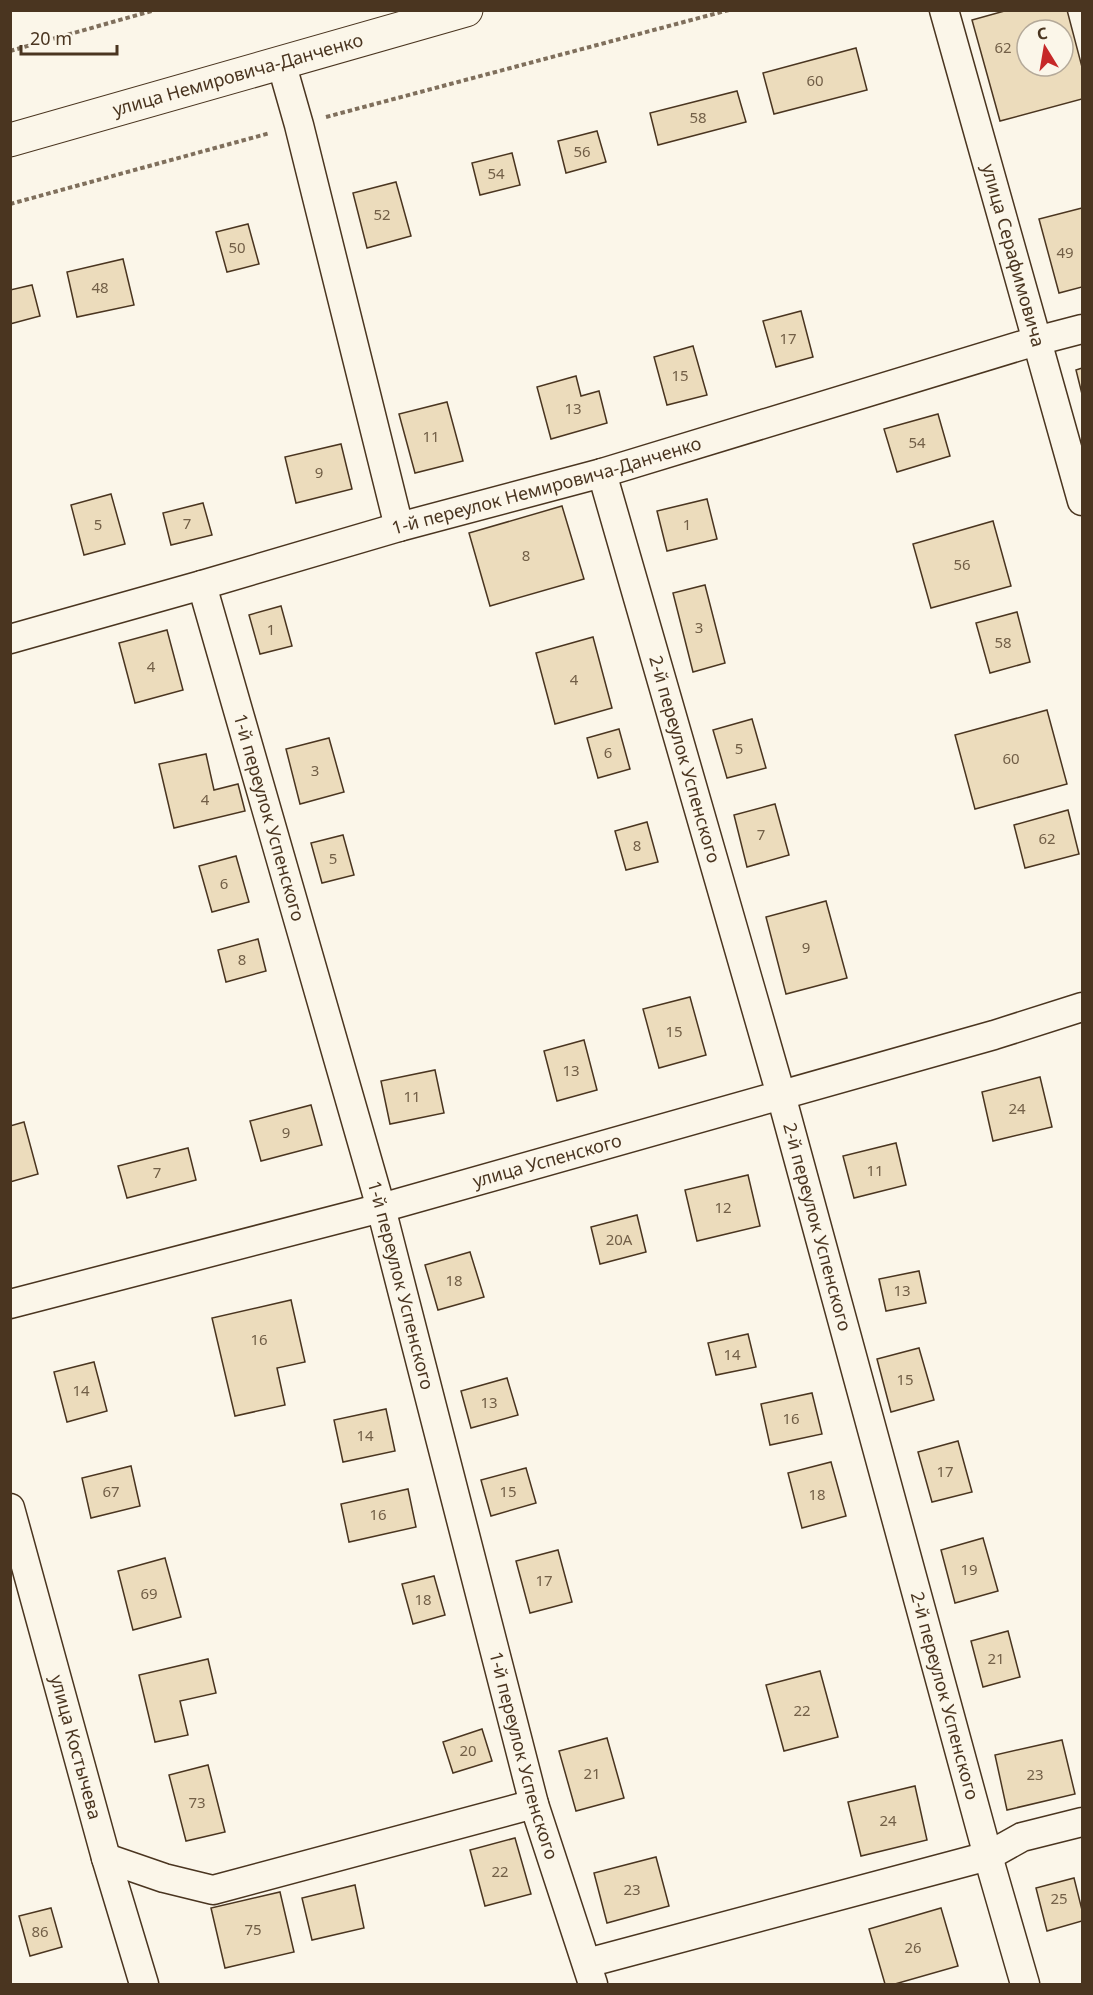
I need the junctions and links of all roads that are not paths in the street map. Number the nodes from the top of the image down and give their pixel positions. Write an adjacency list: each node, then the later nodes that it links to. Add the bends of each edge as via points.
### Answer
1 (466, 10): 3 (main road, улица Немировича-Данченко)
2 (944, 10): 6 (street, улица Серафимовича)
3 (281, 62): 4 (main road, улица Немировича-Данченко); 9 (street)
4 (10, 140)
5 (1083, 329): 6 (street, 1-й переулок Немировича-Данченко)
6 (1036, 341): 7 (street, 1-й переулок Немировича-Данченко); 8 (street, улица Серафимовича)
7 (602, 473): 9 (street, 1-й переулок Немировича-Данченко); 13 (street, 2-й переулок Успенского)
8 (1083, 501)
9 (399, 527): 10 (street, 1-й переулок Немировича-Данченко)
10 (202, 585): 11 (street, 1-й переулок Немировича-Данченко); 14 (street, 1-й переулок Успенского)
11 (10, 639)
12 (1083, 1007): 13 (street, улица Успенского)
13 (781, 1095): 14 (street, улица Успенского); 19 (street, 2-й переулок Успенского)
14 (381, 1208): 15 (street, улица Успенского); 17 (street, 1-й переулок Успенского)
15 (10, 1304)
16 (10, 1509): 20 (street, улица Костычева)
17 (534, 1804): 20 (street, via 213,1890); 21 (street, 1-й переулок Успенского)
18 (1083, 1822): 19 (street, via 1022,1837)
19 (988, 1856): 21 (street); 23 (street, 2-й переулок Успенского)
20 (106, 1858): 22 (street, улица Костычева)
21 (590, 1974)
22 (144, 1984)
23 (1025, 1984)

